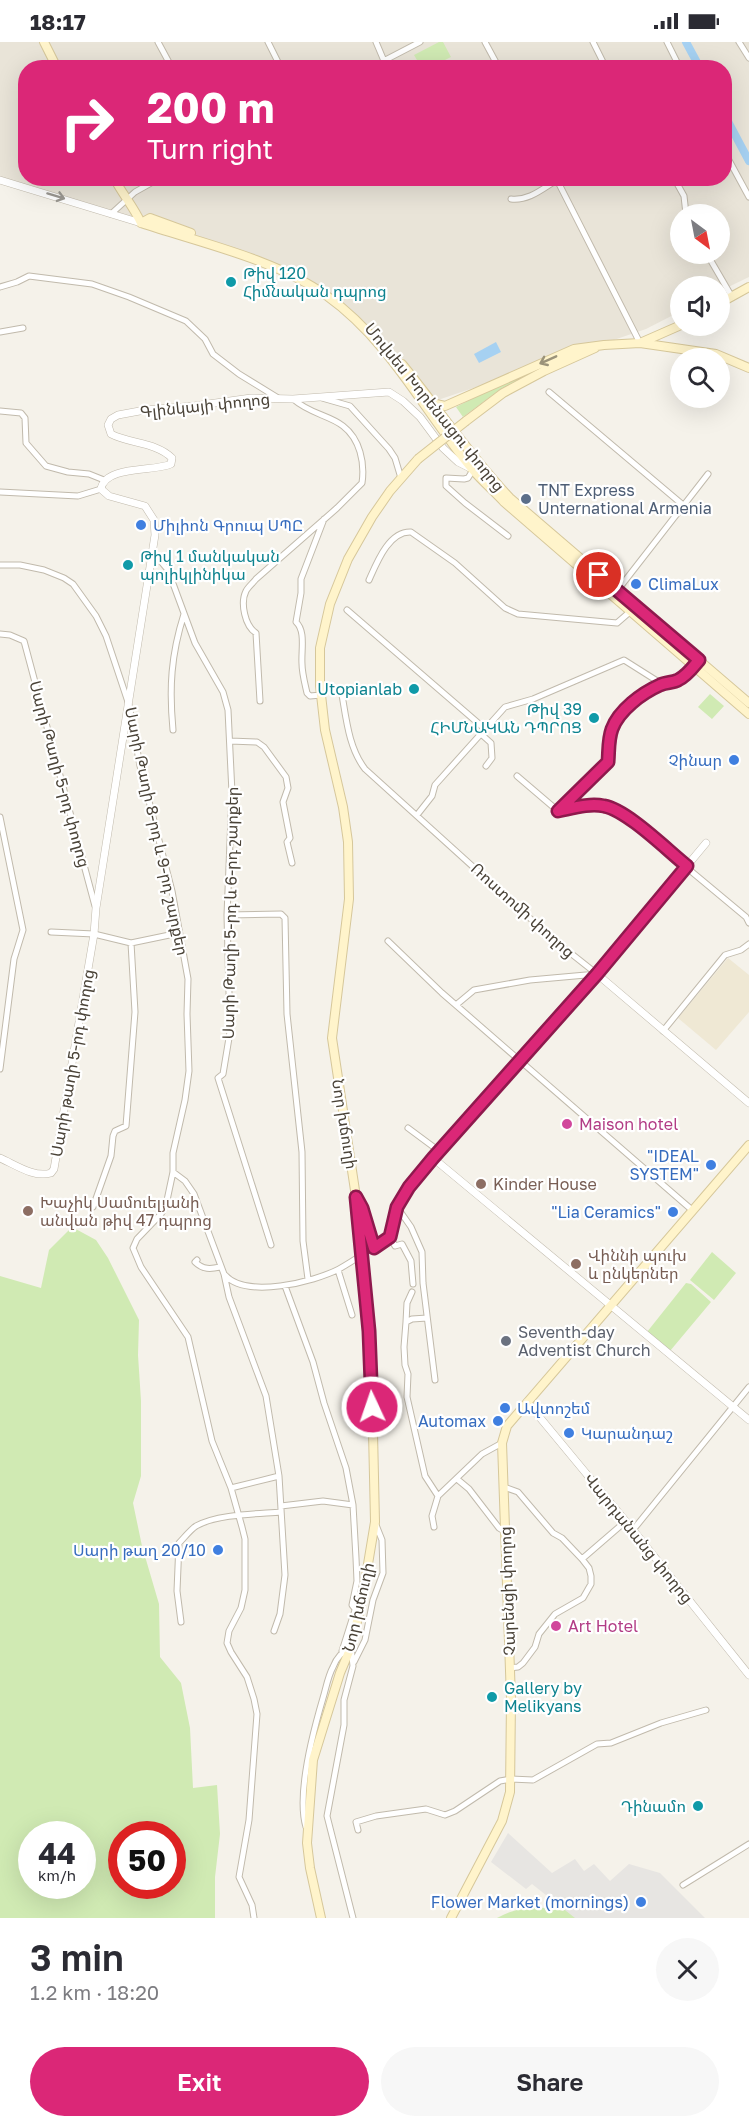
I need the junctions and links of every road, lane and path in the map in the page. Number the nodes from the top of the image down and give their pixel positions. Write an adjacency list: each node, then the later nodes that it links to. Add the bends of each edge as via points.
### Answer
1 (44, 42): 11 (main road)
2 (158, 42): 12 (street)
3 (268, 42): 13 (street)
4 (376, 42): 14 (street)
5 (420, 42): 14 (street)
6 (485, 42): 15 (street)
7 (593, 42): 16 (street)
8 (667, 42): 17 (street)
9 (739, 42): 10 (street)
10 (749, 58)
11 (53, 60)
12 (168, 60)
13 (277, 60)
14 (384, 60)
15 (495, 60)
16 (602, 60)
17 (677, 60)
18 (732, 166): 28 (street)
19 (0, 172): 20 (street)
20 (2, 180): 21 (street, Մովսես Խորենացու փողոց, one-way to 21)
21 (18, 185)
22 (21, 186): 32 (street, Մովսես Խորենացու փողոց, one-way to 32)
23 (118, 186): 30 (main road)
24 (146, 186): 30 (street)
25 (546, 186): 29 (street, via 529,197)
26 (561, 186): 41 (street)
27 (678, 186): 31 (street)
28 (749, 197)
29 (511, 199)
30 (126, 200): 32 (street); 33 (main road)
31 (685, 204)
32 (111, 214): 33 (street, Մովսես Խորենացու փողոց)
33 (141, 223): 48 (main road, Մովսես Խորենացու փողոց, via 150,218 254,256 291,270 331,293 378,334); 50 (main road, Մովսես Խորենացու փողոց, via 254,260 326,295 368,332)
34 (713, 264): 37 (street)
35 (0, 287): 46 (street, via 29,276 92,284 129,297 186,321 205,339 213,354)
36 (749, 287): 37 (main road)
37 (732, 297)
38 (23, 328): 40 (street)
39 (670, 330): 41 (main road)
40 (0, 332)
41 (640, 343): 42 (main road); 43 (main road, via 716,354)
42 (604, 345): 48 (main road, one-way to 48, via 574,349 445,406); 54 (main road, Նոր խճուղի, bridge, via 502,393 418,459)
43 (749, 368)
44 (549, 392): 58 (street)
45 (317, 397): 47 (street, Գլինկայի փողոց); 51 (street, Գլինկայի փողոց, via 389,392); 54 (street, via 350,406 395,458)
46 (278, 398): 47 (street, Գլինկայի փողոց); 55 (street, Գլինկայի փողոց, via 118,415 108,425 111,434 164,450 172,458 171,464 136,469)
47 (293, 399): 59 (street, via 344,426 363,459 362,483)
48 (431, 399): 50 (main road, Մովսես Խորենացու փողոց)
49 (0, 411): 55 (street, via 21,413 25,418 26,443 46,465)
50 (436, 412): 51 (street); 52 (main road, Մովսես Խորենացու փողոց); 64 (main road, Մովսես Խորենացու փողոց, via 510,498)
51 (420, 417): 52 (street, Գլինկայի փողոց, via 443,448)
52 (473, 470): 60 (street, via 464,479 446,478 446,486); 65 (main road, Մովսես Խորենացու փողոց, via 504,502)
53 (708, 474): 58 (street)
54 (401, 478): 72 (main road, Նոր խճուղի, via 353,550 330,604 320,648)
55 (104, 480): 56 (street)
56 (101, 489): 57 (street, via 78,496); 61 (street, Սարի Թաղի 8-րդ և 9-րդ շարքեր, via 109,496 140,503 148,509 154,520)
57 (0, 492)
58 (683, 505): 64 (street)
59 (325, 518): 72 (street, via 301,579 296,622 302,632 307,693); 73 (street, via 245,592 244,612 249,628 256,633)
60 (508, 536)
61 (152, 554): 67 (street, Սարի Թաղի 5-րդ և 6-րդ շարքեր, via 168,570); 75 (street, Սարի Թաղի 8-րդ և 9-րդ շարքեր)
62 (0, 565): 75 (street, via 44,570 73,584 92,608 106,636)
63 (369, 580): 65 (street, via 396,535 404,531 455,563 505,608 518,614 617,623)
64 (617, 591): 65 (main road, Մովսես Խորենացու փողոց)
65 (633, 609): 69 (main road, Մովսես Խորենացու փողոց)
66 (347, 610): 78 (street)
67 (184, 614): 77 (street, via 170,680); 79 (street, Սարի Թաղի 5-րդ և 6-րդ շարքեր, via 195,643 223,692)
68 (0, 634): 89 (street, Սարի Թաղի 5-րդ փողոց, via 24,641)
69 (697, 663): 70 (street, via 678,680); 74 (main road, Մովսես Խորենացու փողոց); 76 (main road, Մովսես Խորենացու փողոց)
70 (662, 684): 78 (street, via 620,661 505,708); 82 (street, via 624,712 612,728 608,762)
71 (341, 688): 83 (street, Ռոստոմի փողոց, via 357,759)
72 (321, 695): 110 (main road, Նոր խճուղի, via 348,842 349,898 332,1038)
73 (260, 701)
74 (749, 703)
75 (129, 705): 89 (street); 93 (street, Սարի Թաղի 8-րդ և 9-րդ շարքեր)
76 (749, 714)
77 (173, 730)
78 (483, 731): 80 (street, via 491,745 492,758); 83 (street, via 435,785 432,796)
79 (230, 741): 87 (street, via 256,742 264,747 286,777 288,788 283,802); 90 (street, Սարի Թաղի 5-րդ և 6-րդ շարքեր, via 232,825)
80 (486, 766)
81 (517, 776): 82 (street)
82 (558, 811): 88 (street, via 606,806 620,812)
83 (417, 815): 98 (street, Ռոստոմի փողոց)
84 (0, 817): 85 (street)
85 (1, 827): 102 (street, via 23,930 14,959)
86 (706, 843): 88 (street)
87 (292, 863)
88 (687, 866): 91 (street); 98 (street)
89 (96, 908): 94 (street)
90 (226, 915): 115 (street, Սարի Թաղի 5-րդ և 6-րդ շարքեր, via 230,1032 223,1074 218,1078); 121 (street, via 281,914 285,918 287,1014 302,1152 303,1240)
91 (749, 923)
92 (51, 932): 94 (street)
93 (179, 933): 96 (street); 109 (street, Սարի Թաղի 8-րդ և 9-րդ շարքեր, via 188,979 189,1071)
94 (94, 934): 96 (street); 107 (street, Սարի թաղի 5-րդ փողոց, via 54,1169 37,1174)
95 (388, 941): 99 (street)
96 (130, 943): 111 (street, via 135,1012 126,1126 115,1131 111,1156)
97 (749, 944): 100 (street, via 725,955)
98 (597, 974): 99 (street, via 474,990); 100 (street, Ռոստոմի փողոց); 101 (street)
99 (456, 1005): 101 (street)
100 (663, 1031): 103 (street, Ռոստոմի փողոց)
101 (520, 1060): 106 (street); 113 (street)
102 (0, 1069)
103 (749, 1103)
104 (408, 1128): 106 (street)
105 (749, 1145): 113 (main road, Չարենցի փողոց)
106 (439, 1151): 108 (street)
107 (0, 1158)
108 (433, 1158): 112 (street); 125 (street)
109 (173, 1172): 118 (street, via 191,1188); 138 (street, Սարի Թաղի 8-րդ և 9-րդ շարքեր, via 164,1210 134,1248 141,1267 188,1337 212,1441)
110 (356, 1197): 116 (street); 144 (main road, Նոր խճուղի, bridge, via 372,1387)
111 (93, 1207)
112 (397, 1207): 114 (street); 127 (street, via 422,1252)
113 (692, 1210): 125 (main road, Չարենցի փողոց)
114 (390, 1237): 116 (street); 122 (street, via 395,1246 402,1244 411,1261)
115 (271, 1245)
116 (374, 1248): 119 (street)
117 (197, 1260): 118 (street, via 201,1267)
118 (220, 1267): 120 (street)
119 (338, 1270): 121 (street); 126 (street)
120 (224, 1274): 123 (street, via 241,1284); 135 (street, via 266,1396)
121 (308, 1279): 123 (street)
122 (413, 1284)
123 (285, 1286): 140 (street, via 346,1468)
124 (412, 1292): 128 (street)
125 (610, 1306): 131 (main road, Չարենցի փողոց); 132 (street)
126 (352, 1315)
127 (428, 1318): 128 (street); 129 (street)
128 (406, 1322): 139 (street, via 408,1403 425,1476)
129 (435, 1380)
130 (749, 1388): 132 (street)
131 (527, 1402): 134 (main road, Չարենցի փողոց, via 507,1426); 143 (street, Վարդանանց փողոց)
132 (732, 1406): 133 (street); 146 (street)
133 (749, 1420)
134 (502, 1443): 136 (street, via 482,1454); 137 (main road, Չարենցի փողոց)
135 (279, 1476): 138 (street); 141 (street)
136 (457, 1479): 139 (street); 147 (street)
137 (504, 1487): 147 (main road, Չարենցի փողոց); 148 (street, via 518,1492 552,1533)
138 (231, 1488): 142 (street, Սարի Թաղի 8-րդ և 9-րդ շարքեր)
139 (438, 1496): 145 (street, via 432,1516)
140 (352, 1505): 141 (street, via 323,1501); 149 (street, via 357,1581 352,1605)
141 (281, 1509): 142 (street); 151 (street, via 284,1593)
142 (238, 1515): 150 (street, via 196,1527 179,1543 177,1591); 163 (street, Սարի Թաղի 8-րդ և 9-րդ շարքեր, via 245,1539 245,1590 227,1643 247,1677 256,1714 249,1820 239,1876)
143 (626, 1521): 146 (street, Վարդանանց փողոց); 148 (street)
144 (375, 1522): 149 (main road, Նոր խճուղի); 154 (street, via 382,1540 383,1573 365,1640)
145 (434, 1527)
146 (633, 1530): 156 (street, Վարդանանց փողոց)
147 (504, 1531): 155 (main road, Չարենցի փողոց)
148 (582, 1558): 155 (street, via 591,1576 588,1592 578,1603 555,1614 523,1663)
149 (357, 1612): 152 (main road, Նոր խճուղի); 153 (street)
150 (181, 1622)
151 (274, 1631)
152 (351, 1647): 153 (street); 154 (street); 159 (main road, Նոր խճուղի, via 312,1760)
153 (342, 1652): 159 (street, via 332,1668 307,1762 303,1816)
154 (353, 1663): 165 (street, via 327,1816)
155 (509, 1668): 158 (main road, Չարենցի փողոց)
156 (749, 1675)
157 (706, 1710): 158 (street, via 611,1743 597,1744 533,1780)
158 (511, 1779): 160 (street, via 500,1781 445,1815 426,1809 376,1816 356,1822); 166 (main road, Չարենցի փողոց, via 502,1821)
159 (307, 1829): 164 (main road, Նոր խճուղի, via 310,1868)
160 (358, 1830)
161 (749, 1844): 162 (street)
162 (683, 1885)
163 (254, 1918)
164 (321, 1918)
165 (353, 1918)
166 (451, 1918)

